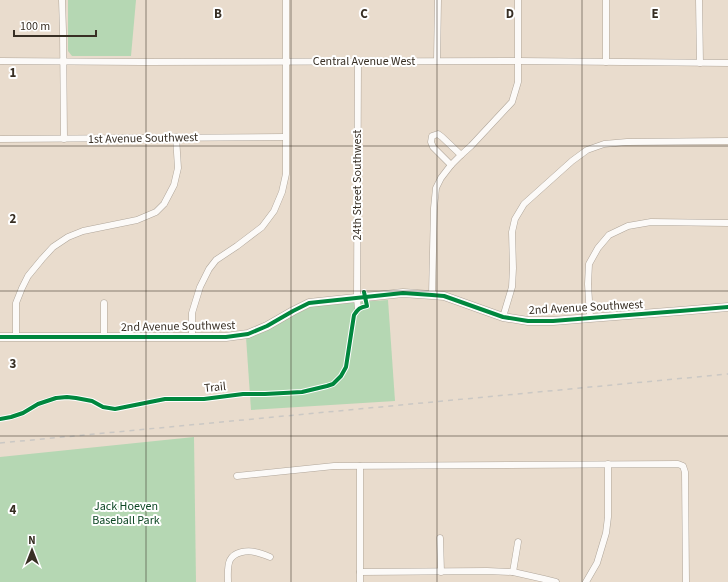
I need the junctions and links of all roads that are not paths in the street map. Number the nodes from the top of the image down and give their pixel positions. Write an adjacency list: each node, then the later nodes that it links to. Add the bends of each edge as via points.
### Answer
1 (62, 0): 8 (street)
2 (286, 0): 12 (street)
3 (438, 0): 10 (street)
4 (518, 0): 11 (street)
5 (606, 0): 13 (street)
6 (700, 0): 14 (street)
7 (0, 61): 8 (street, Central Avenue West)
8 (63, 61): 12 (street, Central Avenue West); 19 (street)
9 (358, 61): 10 (street, Central Avenue West); 12 (street, Central Avenue West); 25 (street, 24th Street Southwest)
10 (437, 61): 11 (street, Central Avenue West)
11 (518, 61): 13 (street, Central Avenue West); 21 (street, via 518,82 512,102)
12 (286, 62): 17 (street)
13 (606, 62): 14 (street, Central Avenue West)
14 (700, 62): 15 (street, Central Avenue West)
15 (728, 63)
16 (176, 137): 17 (street, 1st Avenue Southwest); 19 (street, 1st Avenue Southwest); 33 (street, via 178,168 174,185 164,204 156,212 137,220 83,231 53,247 37,264 22,288 16,303)
17 (285, 138): 31 (street, via 286,174 274,212 262,227 216,260 209,269 192,312)
18 (0, 139): 19 (street, 1st Avenue Southwest)
19 (64, 139)
20 (728, 141): 29 (street, via 604,144 587,150 572,161 524,204 515,219 512,232 512,287)
21 (461, 155): 22 (street); 22 (street, via 438,134 432,136 433,147)
22 (451, 165): 24 (street, via 436,188)
23 (728, 223): 30 (street, via 651,222 628,226 609,235 589,264)
24 (432, 295): 25 (street, 2nd Avenue Southwest, via 403,293); 29 (street, 2nd Avenue Southwest, via 444,296 486,314)
25 (357, 298): 28 (street, 24th Street Southwest); 31 (street, 2nd Avenue Southwest, via 309,303 248,334 226,337)
26 (104, 303): 34 (street, 2nd Avenue Southwest)
27 (728, 306): 30 (street, 2nd Avenue Southwest)
28 (358, 309)
29 (503, 317): 30 (street, 2nd Avenue Southwest, via 528,321)
30 (590, 318)
31 (192, 336): 34 (street, 2nd Avenue Southwest)
32 (0, 337): 33 (street, 2nd Avenue Southwest)
33 (16, 337): 34 (street, 2nd Avenue Southwest)
34 (104, 337)
35 (608, 464): 36 (street); 47 (street, via 606,533 597,563); 48 (street, via 683,466)
36 (360, 466): 37 (street, via 334,466); 41 (street)
37 (237, 476)
38 (440, 538): 42 (street)
39 (518, 542): 43 (street)
40 (270, 557): 44 (street, via 253,551 235,554 228,564)
41 (360, 572): 42 (street); 45 (street)
42 (440, 572): 43 (street)
43 (513, 572): 46 (street)
44 (228, 582)
45 (360, 582)
46 (556, 582)
47 (586, 582)
48 (686, 582)

